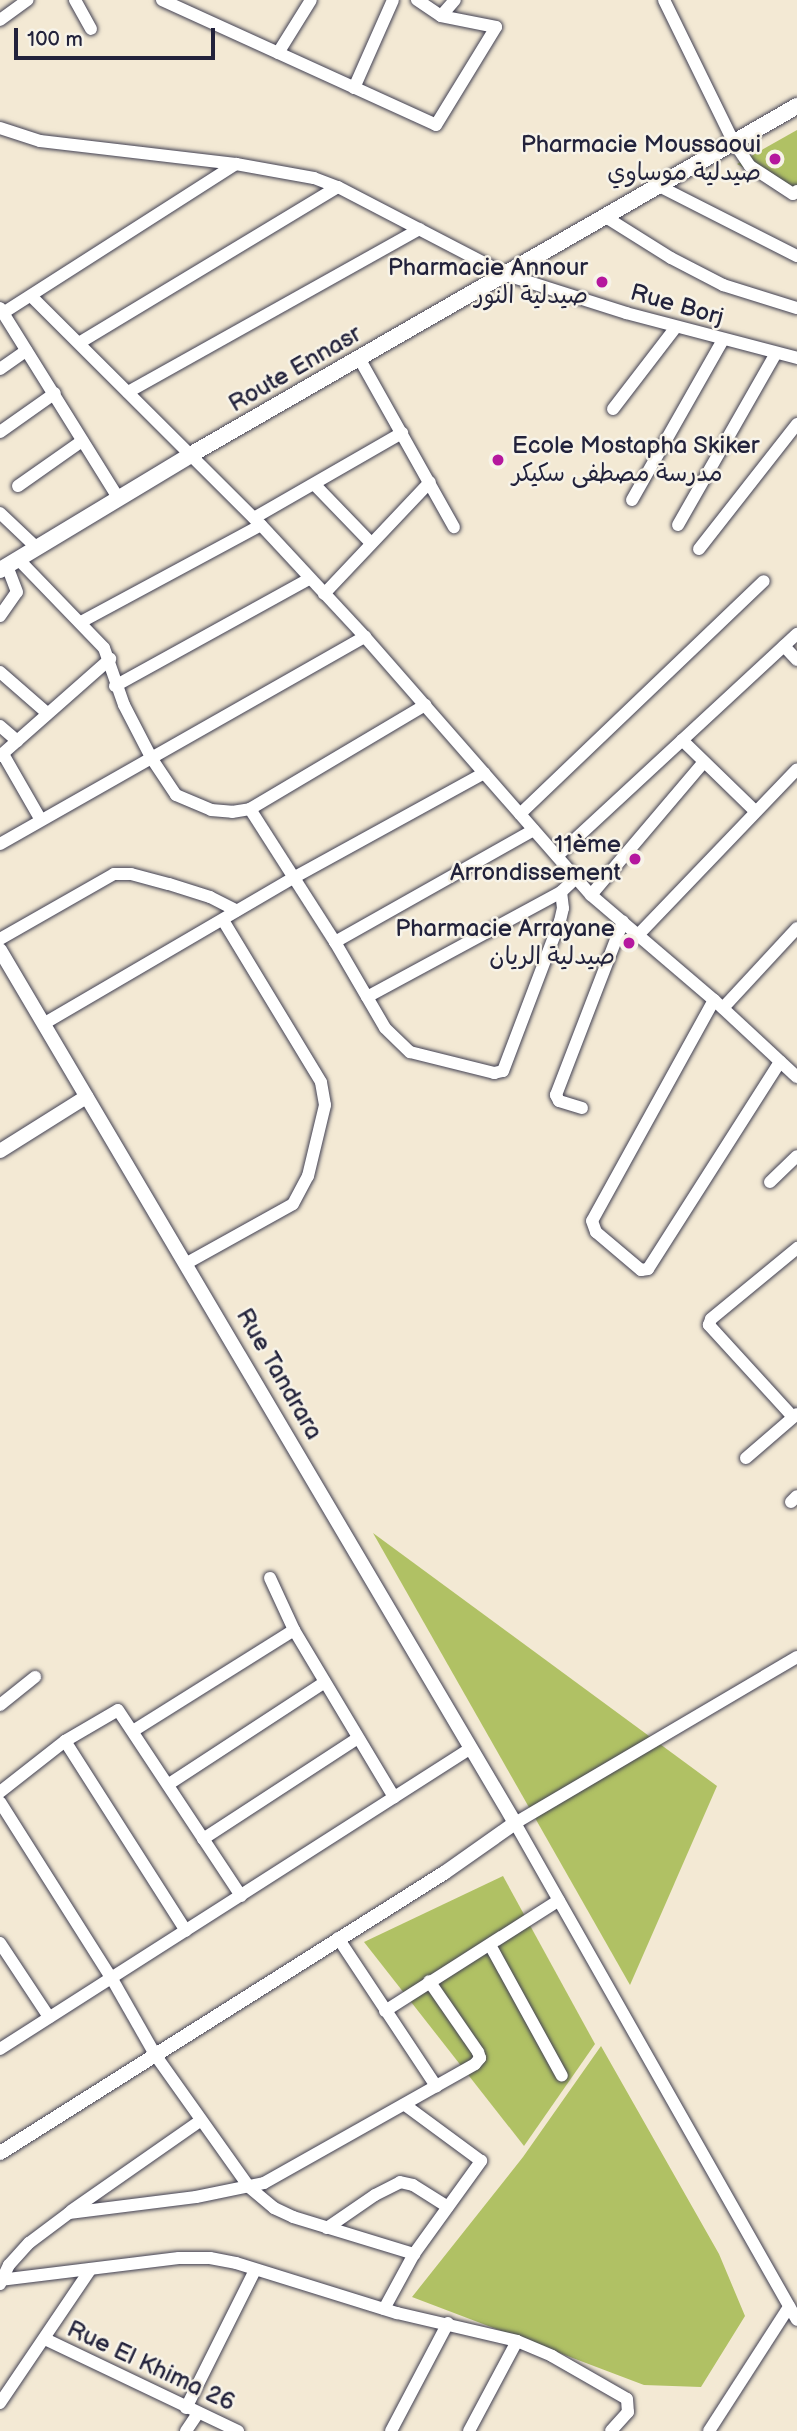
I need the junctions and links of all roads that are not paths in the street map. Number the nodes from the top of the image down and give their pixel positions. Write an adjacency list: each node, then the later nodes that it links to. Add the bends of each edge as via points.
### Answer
1 (28, 0): 10 (street)
2 (75, 0): 11 (street)
3 (162, 0): 12 (street)
4 (311, 0): 12 (street)
5 (393, 0): 13 (street)
6 (417, 0): 9 (street)
7 (455, 0): 9 (street)
8 (664, 0): 16 (street)
9 (440, 16): 13 (street, via 489,23 496,30 436,125)
10 (0, 20)
11 (91, 29)
12 (278, 53): 13 (street)
13 (354, 88)
14 (797, 106): 16 (main road, Route Ennasr)
15 (0, 128): 17 (street, Rue Borj, via 40,141)
16 (733, 141): 18 (main road, Route Ennasr); 20 (street, via 750,166)
17 (236, 163): 19 (street, Rue Borj); 25 (street)
18 (657, 185): 21 (main road, Route Ennasr); 23 (street)
19 (338, 187): 22 (street, Rue Borj); 30 (street)
20 (795, 194)
21 (604, 216): 24 (main road, Route Ennasr); 26 (street, via 723,285)
22 (420, 229): 24 (street, Rue Borj); 36 (street)
23 (797, 256)
24 (507, 275): 28 (street, Rue Borj); 33 (main road, Route Ennasr)
25 (31, 296): 27 (street); 30 (street)
26 (797, 308)
27 (2, 310): 31 (street)
28 (676, 327): 29 (street, Rue Borj); 38 (street)
29 (723, 340): 32 (street, Rue Borj); 48 (street)
30 (79, 344): 36 (street)
31 (26, 351): 35 (street); 37 (street)
32 (775, 353): 34 (street, Rue Borj); 51 (street)
33 (359, 358): 41 (street); 43 (main road, Route Ennasr)
34 (797, 358)
35 (0, 369)
36 (128, 392): 43 (street)
37 (55, 393): 40 (street); 42 (street)
38 (614, 409)
39 (797, 424): 55 (street)
40 (0, 432)
41 (402, 433): 44 (street); 45 (street)
42 (82, 441): 46 (street); 47 (street)
43 (192, 454): 47 (main road, Route Ennasr); 50 (street)
44 (429, 482): 52 (street); 53 (street)
45 (314, 484): 50 (street); 53 (street)
46 (18, 486)
47 (119, 499): 54 (main road, Route Ennasr)
48 (632, 499)
49 (0, 513): 54 (street)
50 (258, 521): 57 (street); 61 (street)
51 (678, 525)
52 (454, 527)
53 (371, 543): 59 (street)
54 (37, 548): 56 (main road, Route Ennasr)
55 (699, 549)
56 (8, 565): 60 (street, via 17,592); 61 (street)
57 (309, 579): 59 (street); 68 (street)
58 (764, 581): 81 (street)
59 (324, 594): 63 (street)
60 (0, 616)
61 (81, 622): 65 (street)
62 (797, 634): 64 (street)
63 (365, 637): 69 (street); 75 (street)
64 (784, 646): 66 (street); 72 (street)
65 (110, 659): 68 (street); 70 (street)
66 (797, 660)
67 (0, 672): 70 (street)
68 (115, 685): 75 (street)
69 (425, 705): 78 (street); 79 (street)
70 (47, 713): 73 (street)
71 (0, 726): 73 (street)
72 (682, 740): 76 (street); 85 (street)
73 (17, 741): 74 (street)
74 (1, 755): 82 (street)
75 (152, 759): 79 (street, via 183,800 211,810); 82 (street)
76 (703, 763): 80 (street); 89 (street)
77 (797, 769): 80 (street)
78 (484, 773): 81 (street); 86 (street)
79 (250, 809): 86 (street)
80 (755, 811): 94 (street)
81 (520, 814): 83 (street)
82 (41, 820): 84 (street)
83 (534, 830): 85 (street); 96 (street)
84 (0, 844)
85 (557, 856): 87 (street)
86 (295, 877): 90 (street); 96 (street)
87 (576, 878): 88 (street); 89 (street)
88 (561, 892): 98 (street); 98 (street, via 560,921 503,1071 494,1073 410,1052 385,1028)
89 (591, 895): 92 (street)
90 (237, 911): 91 (street); 95 (street, via 169,884 114,874)
91 (223, 920): 100 (street); 109 (street, via 321,1082 325,1105 308,1176 293,1204)
92 (623, 921): 94 (street); 104 (street, via 556,1095 559,1101)
93 (797, 928): 99 (street)
94 (639, 934): 99 (street)
95 (0, 939)
96 (335, 942): 98 (street)
97 (0, 950): 100 (street, Rue Tandrara)
98 (367, 997)
99 (719, 1004): 101 (street); 101 (street, via 592,1221 596,1232 641,1270 648,1269)
100 (45, 1023): 103 (street, Rue Tandrara)
101 (780, 1062): 102 (street)
102 (797, 1077)
103 (86, 1097): 105 (street); 109 (street, Rue Tandrara)
104 (582, 1108)
105 (0, 1151)
106 (797, 1156): 107 (street)
107 (770, 1182)
108 (797, 1248): 110 (street, via 709,1325)
109 (187, 1263): 121 (street, Rue Tandrara)
110 (795, 1415): 111 (street)
111 (746, 1458)
112 (270, 1578): 113 (street)
113 (294, 1630): 116 (street); 118 (street)
114 (797, 1657): 126 (street)
115 (35, 1677): 117 (street)
116 (325, 1682): 119 (street); 122 (street)
117 (0, 1705)
118 (133, 1731): 120 (street, via 122,1714 113,1711); 122 (street)
119 (358, 1738): 124 (street); 127 (street)
120 (65, 1741): 123 (street); 130 (street)
121 (471, 1748): 124 (street); 126 (street, Rue Tandrara)
122 (169, 1784): 127 (street)
123 (0, 1792)
124 (394, 1797): 128 (street)
125 (0, 1802): 135 (street)
126 (515, 1823): 129 (street); 131 (street)
127 (203, 1839): 128 (street)
128 (241, 1896): 130 (street)
129 (559, 1900): 133 (street); 154 (street)
130 (186, 1931): 135 (street)
131 (338, 1938): 137 (street); 140 (street)
132 (0, 1943): 134 (street)
133 (490, 1945): 136 (street); 141 (street)
134 (5, 1962): 138 (street)
135 (112, 1979): 138 (street); 140 (street)
136 (429, 1981): 137 (street); 142 (street, via 480,2059)
137 (385, 2011): 142 (street)
138 (49, 2017): 139 (street)
139 (0, 2049)
140 (156, 2056): 144 (street); 145 (street)
141 (562, 2076)
142 (436, 2086): 143 (street)
143 (405, 2105): 146 (street, via 283,2175); 147 (street, via 480,2158)
144 (200, 2121): 146 (street); 148 (street)
145 (0, 2153)
146 (249, 2187): 148 (street); 149 (street, via 274,2208)
147 (448, 2207): 149 (street, via 400,2182); 150 (street)
148 (69, 2213): 153 (street, via 29,2243)
149 (327, 2228): 150 (street)
150 (414, 2254): 155 (street)
151 (90, 2270): 152 (street, via 198,2257); 153 (street); 158 (street)
152 (256, 2270): 155 (street); 161 (street)
153 (1, 2281)
154 (789, 2307): 156 (street); 167 (street)
155 (384, 2309): 157 (street)
156 (797, 2320)
157 (448, 2323): 159 (street); 164 (street)
158 (46, 2339): 160 (street); 161 (street, Rue El Khima 26)
159 (517, 2341): 165 (street); 166 (street, via 586,2373 627,2399 628,2412)
160 (0, 2403)
161 (192, 2410): 162 (street); 163 (street, Rue El Khima 26)
162 (186, 2431)
163 (238, 2431)
164 (391, 2431)
165 (469, 2431)
166 (611, 2431)
167 (709, 2431)

